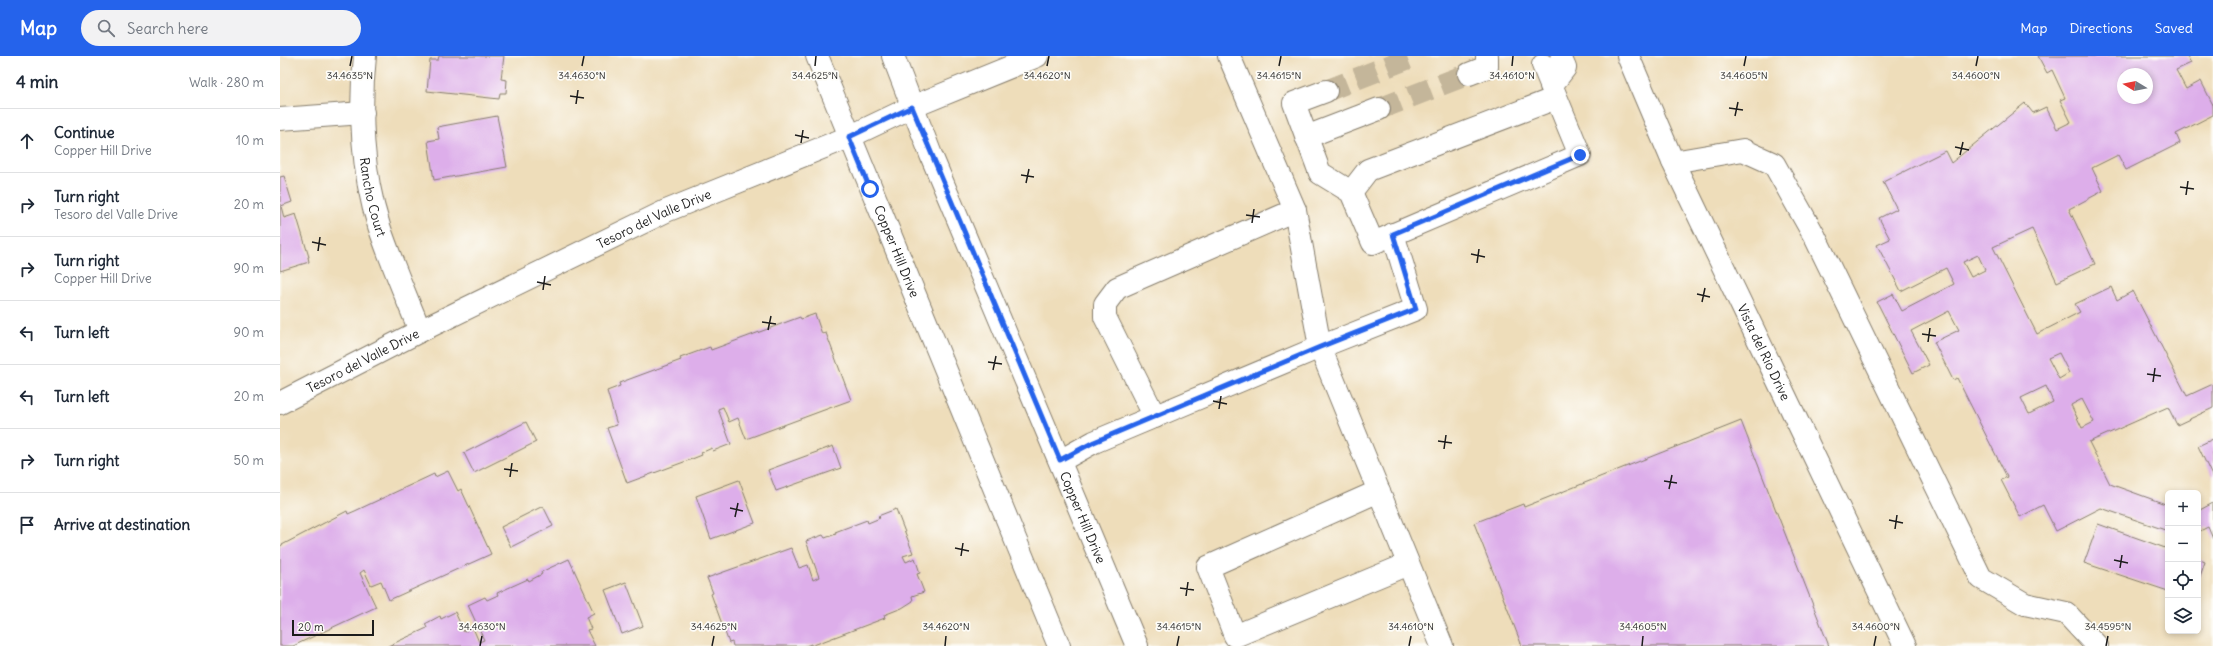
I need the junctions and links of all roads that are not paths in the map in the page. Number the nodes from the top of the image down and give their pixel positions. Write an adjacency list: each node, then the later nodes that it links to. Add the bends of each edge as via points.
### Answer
1 (365, 56): 14 (street, Rancho Court)
2 (817, 56): 16 (street, Copper Hill Drive)
3 (893, 56): 12 (street, Copper Hill Drive)
4 (1037, 56): 12 (street, Tesoro del Valle Drive)
5 (1229, 56): 20 (street)
6 (1488, 56): 9 (street, via 1487,67)
7 (1628, 56): 18 (street, Vista del Rio Drive)
8 (1546, 59): 11 (street)
9 (1469, 74)
10 (1326, 91): 17 (street, via 1294,104)
11 (1554, 92): 19 (street, via 1368,170); 21 (street, via 1580,155)
12 (912, 107): 16 (street, Tesoro del Valle Drive); 26 (street, Copper Hill Drive)
13 (1379, 109): 17 (street)
14 (363, 113): 15 (street); 22 (street, Rancho Court, via 368,179 379,225)
15 (280, 119)
16 (849, 137): 22 (street, Tesoro del Valle Drive, via 666,211); 30 (street, Copper Hill Drive)
17 (1306, 137): 19 (street, via 1320,174)
18 (1673, 162): 33 (street, Vista del Rio Drive); 34 (street, via 1743,150 1774,164 1814,237 1981,578 2024,604 2066,613)
19 (1351, 192): 21 (street, via 1373,243)
20 (1295, 210): 23 (street); 25 (street, via 1117,288 1105,304 1105,317)
21 (1393, 234): 23 (street, via 1416,309)
22 (420, 332): 24 (street, Tesoro del Valle Drive)
23 (1320, 347): 25 (street); 27 (street)
24 (280, 403)
25 (1155, 417): 26 (street, via 1094,442)
26 (1060, 460): 31 (street, Copper Hill Drive)
27 (1378, 491): 28 (street); 29 (street, via 1208,567)
28 (1408, 564): 29 (street); 32 (street)
29 (1233, 641)
30 (1059, 646)
31 (1137, 646)
32 (1442, 646)
33 (1905, 646)
34 (2097, 646)

